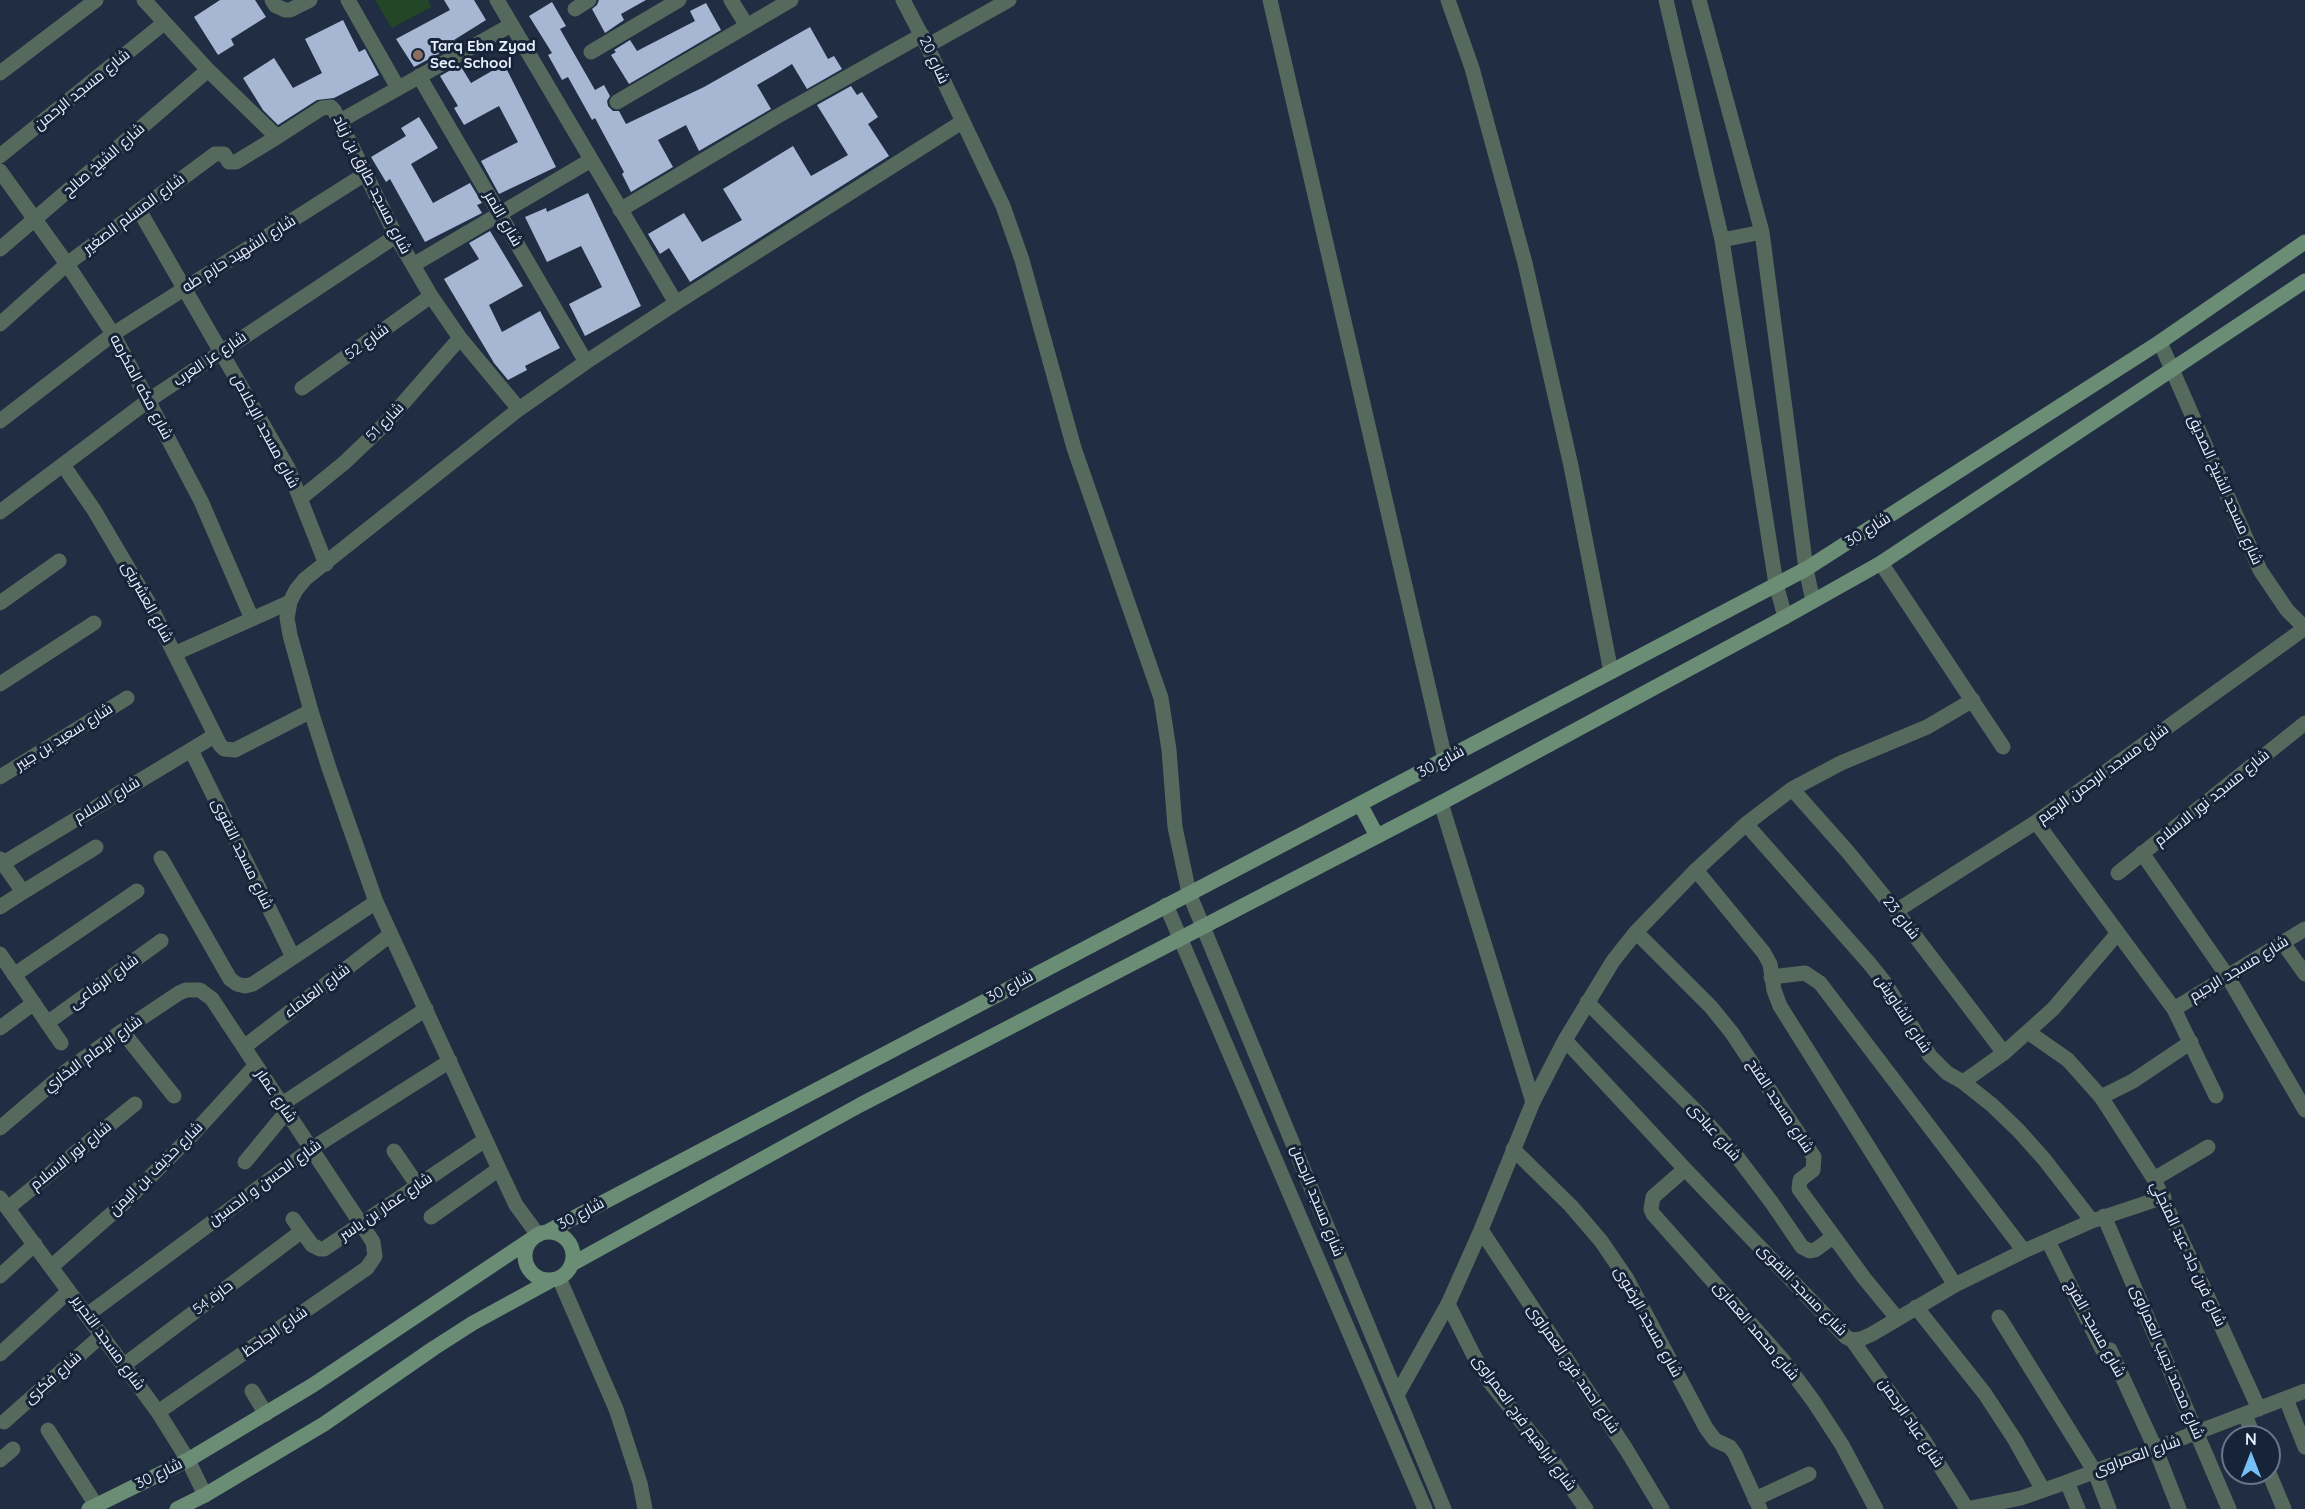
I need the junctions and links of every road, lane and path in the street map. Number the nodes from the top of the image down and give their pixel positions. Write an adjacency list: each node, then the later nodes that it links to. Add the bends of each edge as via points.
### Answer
1 (96, 0): 24 (street)
2 (144, 0): 18 (street)
3 (272, 0): 4 (street, via 285,10)
4 (310, 0)
5 (348, 0): 26 (street)
6 (589, 0): 17 (street)
7 (679, 0): 22 (street)
8 (731, 0): 20 (street)
9 (791, 0): 20 (street)
10 (903, 0): 21 (street, شارع 20)
11 (1009, 0): 21 (street)
12 (1270, 0): 86 (street)
13 (1448, 0): 77 (street, via 1472,68 1525,263 1571,466)
14 (1666, 0): 41 (street)
15 (1699, 0): 39 (street)
16 (502, 2): 19 (street)
17 (575, 9)
18 (164, 23): 23 (street); 31 (street, شارع مسجد الرحمن)
19 (512, 25): 25 (street); 32 (street)
20 (747, 26): 27 (street)
21 (925, 40): 29 (street, شارع 20); 36 (street, via 776,117)
22 (591, 52)
23 (208, 70): 30 (street); 38 (street, شارع الشيخ صالح)
24 (0, 73)
25 (419, 76): 26 (street); 37 (street, شارع النمر)
26 (398, 88): 28 (street)
27 (617, 102)
28 (340, 121): 30 (street, شارع مسجد طارق بن زياد, via 334,110 326,106); 34 (street, شارع مسجد طارق بن زياد)
29 (962, 122): 49 (street); 102 (street, شارع 20, via 1003,206 1018,249 1074,448 1161,698 1175,827)
30 (277, 137): 35 (street, شارع المسلم الصغير, via 236,162 229,162 224,154 215,154)
31 (0, 156)
32 (591, 160): 36 (street); 37 (street)
33 (0, 171): 38 (street, شارع مكه المكرمه)
34 (365, 174): 40 (street, شارع مسجد طارق بن زياد); 47 (street, شارع الشهيد حازم طه)
35 (139, 210): 44 (street, شارع المسلم الصغير); 47 (street, شارع مسجد الإخلاص)
36 (620, 210): 49 (street)
37 (500, 214): 45 (street); 55 (street, شارع النمر)
38 (35, 219): 43 (street, شارع الشيخ صالح); 44 (street, شارع مكه المكرمه)
39 (1762, 232): 41 (street); 67 (street)
40 (396, 236): 45 (street, شارع مسجد طارق بن زياد); 54 (street, شارع عز العرب)
41 (1722, 240): 68 (street)
42 (2305, 242): 53 (street, شارع 30)
43 (0, 249)
44 (67, 264): 50 (street, شارع المسلم الصغير); 51 (street, شارع مكه المكرمه)
45 (413, 265): 48 (street, شارع مسجد طارق بن زياد)
46 (2305, 281): 56 (street)
47 (185, 288): 51 (street, شارع الشهيد حازم طه); 54 (street, شارع مسجد الإخلاص)
48 (431, 296): 52 (street, شارع مسجد طارق بن زياد); 57 (street, شارع 52)
49 (676, 303): 55 (street)
50 (0, 324)
51 (113, 334): 58 (street, شارع مكه المكرمه); 60 (street, شارع الشهيد حازم طه)
52 (460, 338): 59 (street, شارع مسجد طارق بن زياد); 62 (street, شارع 51, via 384,425)
53 (2160, 342): 56 (street, شارع مسجد الشيخ الصديق); 67 (street, شارع 30)
54 (221, 351): 58 (street, شارع عز العرب); 62 (street, شارع مسجد الإخلاص, via 273,440)
55 (586, 362): 59 (street)
56 (2172, 371): 65 (street); 75 (street, شارع مسجد الشيخ الصديق, via 2260,570)
57 (302, 388)
58 (149, 400): 61 (street, شارع عز العرب); 73 (street, شارع مكه المكرمه, via 201,501)
59 (519, 409): 66 (street)
60 (0, 421)
61 (63, 465): 63 (street, شارع عز العرب); 76 (street, شارع العشرينى, via 123,557)
62 (301, 498): 66 (street, شارع مسجد الإخلاص)
63 (0, 512)
64 (59, 561): 71 (street)
65 (1881, 563): 69 (street); 80 (street)
66 (326, 564): 70 (street, via 301,585)
67 (1806, 569): 68 (street, شارع 30); 69 (street)
68 (1776, 584): 72 (street); 77 (street, شارع 30)
69 (1813, 601): 72 (street)
70 (290, 602): 73 (street); 81 (street, via 290,635)
71 (0, 603)
72 (1785, 617): 89 (street)
73 (252, 619): 76 (street)
74 (94, 623): 78 (street)
75 (2305, 628): 91 (street, شارع مسجد الرحمن الرحيم)
76 (176, 653): 83 (street, شارع العشرينى)
77 (1611, 672): 86 (street, شارع 30)
78 (0, 684)
79 (127, 698): 87 (street, شارع سعيد بن جبير)
80 (1973, 700): 84 (street); 88 (street, via 1927,727 1841,763)
81 (311, 711): 83 (street, via 235,750 229,751); 103 (street)
82 (2305, 723): 95 (street, شارع مسجد نور الاسلام)
83 (217, 740): 85 (street, شارع السلام)
84 (2003, 747)
85 (191, 750): 97 (street, شارع السلام); 116 (street, شارع مسجد التقوى)
86 (1445, 759): 90 (street, شارع 30)
87 (0, 777)
88 (1792, 789): 92 (street); 106 (street, شارع 23)
89 (1441, 803): 93 (street); 141 (street)
90 (1360, 804): 93 (street); 102 (street, شارع 30)
91 (2036, 822): 106 (street, شارع مسجد الرحمن الرحيم); 110 (street)
92 (1746, 824): 98 (street); 137 (street, شارع الشاويش, via 1885,983 1930,1056)
93 (1377, 836): 107 (street)
94 (96, 847): 101 (street)
95 (2142, 853): 99 (street, شارع مسجد نور الاسلام); 120 (street)
96 (161, 858): 116 (street, via 230,979 245,986 253,984)
97 (1, 862): 101 (street)
98 (1696, 870): 109 (street); 119 (street, via 1764,954)
99 (2118, 873)
100 (137, 891): 118 (street)
101 (23, 892): 105 (street)
102 (1189, 893): 104 (street, شارع 30); 107 (street, شارع مسجد الرحمن)
103 (376, 902): 111 (street); 116 (street)
104 (1166, 905): 112 (street, شارع مسجد الرحمن); 163 (street, شارع 30)
105 (0, 907)
106 (1896, 911): 134 (street, شارع 23)
107 (1204, 928): 112 (street); 186 (street, شارع مسجد الرحمن)
108 (2305, 929): 114 (street, شارع مسجد الرحيم)
109 (1636, 932): 122 (street); 164 (street, شارع مسجد الفتح, via 1732,1033 1811,1152 1813,1170 1798,1186)
110 (2118, 934): 124 (street); 129 (street)
111 (390, 935): 125 (street); 133 (street, شارع العلماء)
112 (1182, 939): 169 (street, via 860,1105); 211 (street, شارع مسجد الرحمن)
113 (161, 941): 126 (street, شارع الرفاعى)
114 (2283, 943): 117 (street); 120 (street, شارع مسجد الرحيم)
115 (0, 954): 118 (street)
116 (293, 957)
117 (2305, 974)
118 (14, 975): 123 (street)
119 (1771, 977): 168 (street, via 1805,973 1820,983); 173 (street, via 1780,1006)
120 (2228, 977): 124 (street, شارع مسجد الرحيم); 144 (street)
121 (193, 989): 128 (street, شارع الإمام البخاري, via 179,993); 133 (street, شارع عمار, via 207,993)
122 (1587, 1002): 130 (street); 164 (street, شارع عبادى, via 1701,1116 1752,1176 1802,1247 1815,1250)
123 (34, 1003): 126 (street); 127 (street)
124 (2174, 1009): 131 (street)
125 (426, 1010): 135 (street); 143 (street)
126 (47, 1023): 132 (street)
127 (0, 1028)
128 (122, 1032): 138 (street); 145 (street, شارع الإمام البخاري, via 69,1069)
129 (2028, 1032): 134 (street); 140 (street, شارع فرن جاد عبد المتجلي, via 2068,1060)
130 (1565, 1040): 141 (street); 153 (street, شارع مسجد التقوى)
131 (2191, 1042): 139 (street); 140 (street, via 2133,1081)
132 (61, 1043)
133 (244, 1047): 136 (street, شارع عمار)
134 (2004, 1053): 137 (street)
135 (450, 1061): 146 (street); 148 (street, شارع الحسن و الحسين)
136 (256, 1065): 143 (street, شارع عمار); 170 (street, شارع حذيف بن اليمن, via 124,1203)
137 (1963, 1082): 159 (street, شارع الشاويش, via 2025,1138)
138 (174, 1096)
139 (2216, 1096)
140 (2101, 1097): 154 (street, شارع فرن جاد عبد المتجلي)
141 (1533, 1101): 149 (street)
142 (135, 1104): 157 (street, شارع نور الاسلام)
143 (284, 1108): 148 (street, شارع عمار); 151 (street)
144 (2305, 1110)
145 (0, 1128)
146 (484, 1140): 152 (street); 155 (street, شارع عمار بن ياسر)
147 (2208, 1147): 154 (street)
148 (311, 1149): 160 (street, شارع عمار); 177 (street, شارع الحسن و الحسين)
149 (1513, 1149): 162 (street); 207 (street, شارع مسجد الرضوى, via 1601,1241 1627,1279 1706,1428 1715,1440 1736,1454)
150 (394, 1151): 155 (street)
151 (245, 1162)
152 (499, 1169): 158 (street); 163 (street, via 516,1205)
153 (1685, 1169): 181 (street, شارع مسجد التقوى); 215 (street, شارع محمد العمارى, via 1653,1197 1653,1214 1790,1368 1842,1445)
154 (2154, 1179): 156 (street, شارع فرن جاد عبد المتجلي)
155 (418, 1186): 160 (street, شارع عمار بن ياسر)
156 (2164, 1197): 159 (street, شارع مسجد التقوى); 189 (street, شارع فرن جاد عبد المتجلي)
157 (4, 1203): 167 (street, شارع مسجد التحرير)
158 (431, 1217)
159 (2098, 1219): 165 (street, شارع مسجد التقوى); 194 (street, شارع محمد نجيب العمراوى)
160 (361, 1224): 161 (street, شارع عمار بن ياسر, via 320,1249 312,1245); 166 (street, شارع عمار)
161 (298, 1225): 183 (street, حارة 54)
162 (1481, 1230): 175 (street); 214 (street, شارع احمد فرج العمراوى)
163 (539, 1236): 169 (street, via 556,1233 565,1238 573,1255); 172 (street, via 526,1248 527,1267 541,1279); 190 (street, شارع 30)
164 (1833, 1237): 179 (street, شارع مسجد الفتح)
165 (2048, 1241): 168 (street, شارع مسجد التقوى); 197 (street, شارع مسجد الفرج, via 2102,1349 2109,1350)
166 (373, 1242): 188 (street, شارع الجاحظ, via 375,1256 367,1268)
167 (35, 1244): 170 (street, شارع مسجد التحرير); 171 (street)
168 (2024, 1251): 173 (street, شارع مسجد التقوى)
169 (572, 1264): 172 (street)
170 (51, 1267): 174 (street, شارع مسجد التحرير)
171 (0, 1276)
172 (555, 1279): 205 (street, via 473,1323 324,1424); 210 (street, via 616,1409)
173 (1955, 1285): 176 (street, شارع مسجد التقوى)
174 (69, 1291): 177 (street, شارع مسجد التحرير); 182 (street)
175 (1448, 1304): 186 (street); 213 (street, شارع ابراهيم فرج العمراوى, via 1489,1381)
176 (1916, 1307): 179 (street, شارع مسجد التقوى); 204 (street, via 1984,1394)
177 (87, 1315): 180 (street, شارع مسجد التحرير)
178 (1999, 1317): 200 (street)
179 (1897, 1318): 181 (street, شارع مسجد التقوى, via 1861,1339)
180 (102, 1335): 183 (street, شارع مسجد التحرير); 191 (street, شارع فكرى)
181 (1852, 1340): 216 (street, شارع عباد الرحمن, via 1918,1431)
182 (0, 1354)
183 (124, 1365): 188 (street, شارع مسجد التحرير)
184 (252, 1390): 190 (street)
185 (2305, 1391): 187 (street, شارع العمراوى)
186 (1397, 1395): 212 (street, شارع مسجد الرحمن)
187 (2286, 1399): 189 (street, شارع العمراوى); 195 (street)
188 (158, 1412): 199 (street, شارع مسجد التحرير)
189 (2252, 1412): 192 (street, شارع فرن جاد عبد المتجلي); 194 (street, شارع العمراوى)
190 (266, 1414): 199 (street, شارع 30)
191 (4, 1422)
192 (2253, 1425)
193 (48, 1430): 208 (street)
194 (2198, 1433): 197 (street, شارع العمراوى); 220 (street, شارع محمد نجيب العمراوى)
195 (2305, 1447)
196 (13, 1449): 198 (street)
197 (2156, 1450): 200 (street, شارع العمراوى); 219 (street, شارع مسجد الفرج)
198 (0, 1460)
199 (188, 1460): 205 (street, شارع مسجد التحرير); 208 (street, شارع 30)
200 (2095, 1472): 202 (street, شارع العمراوى); 218 (street)
201 (1809, 1474): 207 (street)
202 (2067, 1482): 204 (street, شارع العمراوى); 217 (street)
203 (2274, 1485): 221 (street)
204 (2043, 1490): 206 (street, شارع العمراوى)
205 (205, 1495): 209 (street)
206 (2023, 1503): 216 (street, شارع العمراوى)
207 (1757, 1504)
208 (92, 1507)
209 (178, 1509)
210 (645, 1509)
211 (1425, 1509)
212 (1444, 1509)
213 (1586, 1509)
214 (1662, 1509)
215 (1876, 1509)
216 (1966, 1509)
217 (2078, 1509)
218 (2109, 1509)
219 (2178, 1509)
220 (2229, 1509)
221 (2284, 1509)

